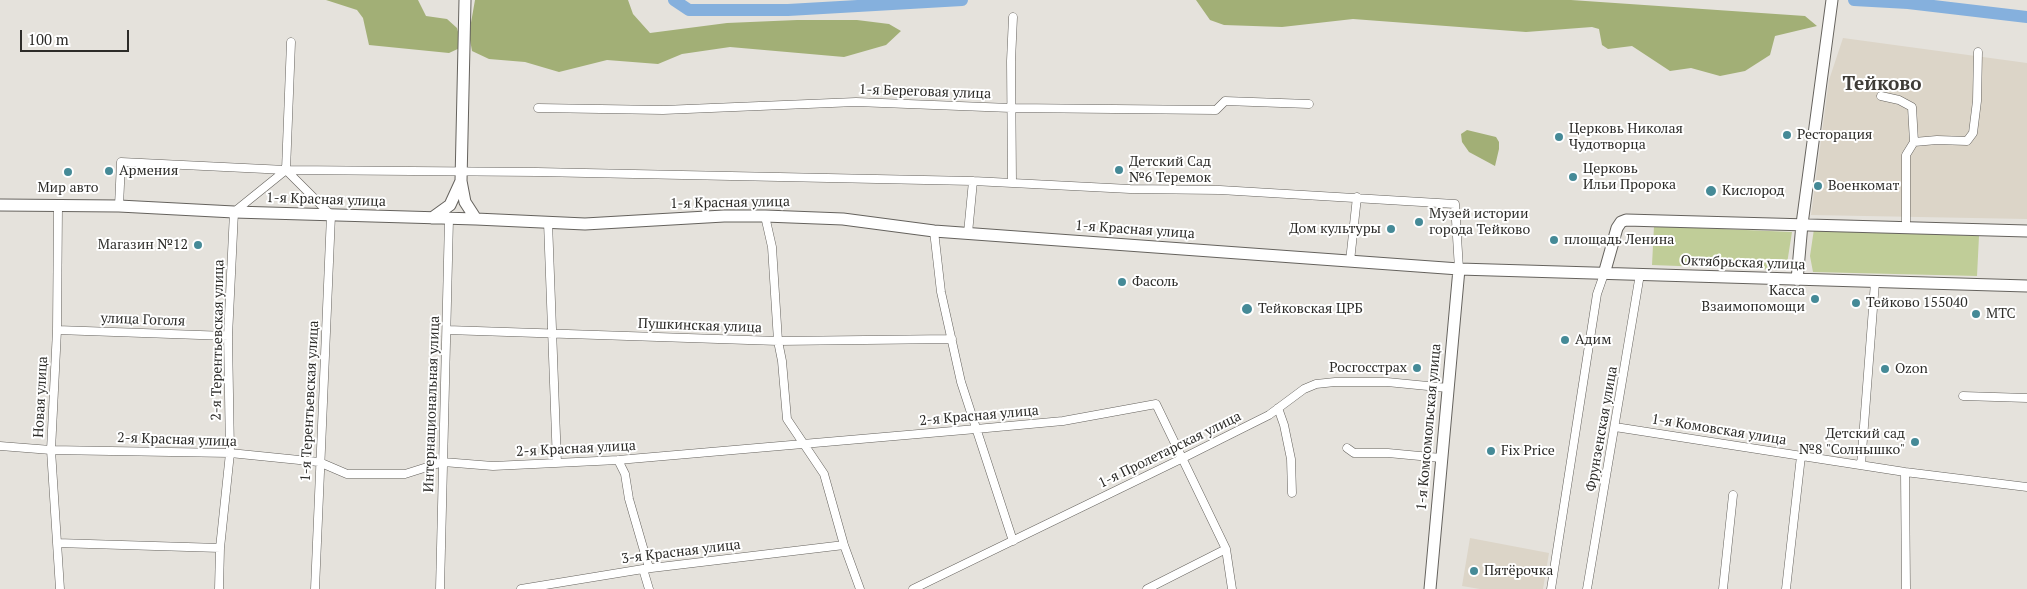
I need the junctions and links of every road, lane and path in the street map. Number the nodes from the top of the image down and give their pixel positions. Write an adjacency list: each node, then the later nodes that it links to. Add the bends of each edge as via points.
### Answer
1 (465, 0): 12 (main road)
2 (1832, 0): 26 (main road)
3 (1013, 17): 9 (street)
4 (291, 42): 11 (street)
5 (1978, 52): 10 (street, via 1973,133 1967,141)
6 (1881, 96): 10 (street, via 1912,107)
7 (1308, 104): 9 (street, 1-я Береговая улица, via 1225,101 1216,110)
8 (538, 108): 9 (street, 1-я Береговая улица, via 663,110 856,102)
9 (1012, 108): 14 (street)
10 (1914, 142): 27 (street, via 1906,155)
11 (286, 170): 12 (street); 17 (street, via 121,162); 19 (street); 20 (street)
12 (461, 177): 13 (street, via 547,172); 22 (main road, via 450,205); 23 (main road, via 465,202)
13 (973, 181): 14 (street); 30 (street)
14 (1012, 182): 15 (street)
15 (1357, 197): 31 (street); 32 (street, via 1455,204)
16 (0, 205): 18 (main road, 1-я Красная улица)
17 (119, 206): 18 (main road, 1-я Красная улица); 19 (main road, 1-я Красная улица)
18 (58, 207): 38 (street, Новая улица)
19 (234, 212): 20 (main road, 1-я Красная улица); 41 (street, 2-я Терентьевская улица)
20 (331, 215): 22 (main road, 1-я Красная улица); 59 (street, 1-я Терентьевская улица)
21 (765, 216): 25 (main road, 1-я Красная улица, via 585,224); 29 (main road, 1-я Красная улица, via 843,219); 43 (street, via 772,246)
22 (432, 218): 24 (main road, 1-я Красная улица)
23 (476, 218): 24 (main road, 1-я Красная улица); 25 (main road, 1-я Красная улица)
24 (449, 219): 39 (street, Интернациональная улица)
25 (548, 222): 40 (street)
26 (1802, 224): 27 (main road); 33 (main road, via 1626,220 1617,228); 35 (main road)
27 (1906, 227): 28 (main road)
28 (2027, 230)
29 (934, 231): 30 (main road, 1-я Красная улица); 42 (street, via 940,292)
30 (968, 233): 31 (main road, 1-я Красная улица)
31 (1350, 261): 32 (main road, 1-я Красная улица)
32 (1459, 268): 33 (main road, Октябрьская улица); 44 (main road, 1-я Комсомольская улица)
33 (1604, 274): 34 (main road, Октябрьская улица); 84 (street, Фрунзенская улица, via 1597,294)
34 (1640, 274): 35 (main road, Октябрьская улица); 48 (street, Фрунзенская улица)
35 (1797, 280): 36 (main road, Октябрьская улица)
36 (1875, 282): 37 (main road, Октябрьская улица); 62 (street)
37 (2027, 286)
38 (57, 330): 41 (street, улица Гоголя); 53 (street, Новая улица)
39 (447, 330): 40 (street, Пушкинская улица); 60 (street, Интернациональная улица)
40 (552, 334): 43 (street, Пушкинская улица); 61 (street)
41 (228, 336): 54 (street, 2-я Терентьевская улица)
42 (952, 340): 43 (street, Пушкинская улица); 49 (street)
43 (778, 341): 50 (street, via 787,419)
44 (1448, 388): 47 (street, 1-я Пролетарская улица, via 1387,382 1316,384); 57 (main road, 1-я Комсомольская улица)
45 (1963, 396): 46 (street)
46 (2027, 398)
47 (1278, 408): 56 (street, 1-я Пролетарская улица); 65 (street, via 1291,459)
48 (1615, 427): 55 (street, 1-я Комовская улица); 85 (street, Фрунзенская улица)
49 (976, 430): 50 (street, 2-я Красная улица); 56 (street, 2-я Красная улица, via 1063,421 1156,404); 67 (street)
50 (803, 445): 58 (street, 2-я Красная улица); 69 (street, via 824,474)
51 (0, 446): 53 (street, 2-я Красная улица)
52 (1347, 448): 57 (street, via 1354,453)
53 (51, 450): 54 (street, 2-я Красная улица); 68 (street, Новая улица)
54 (230, 453): 59 (street, 2-я Красная улица); 70 (street, 2-я Терентьевская улица)
55 (1801, 456): 62 (street, 1-я Комовская улица); 87 (street)
56 (1183, 458): 67 (street, 1-я Пролетарская улица); 71 (street)
57 (1441, 458): 83 (main road, 1-я Комсомольская улица)
58 (618, 460): 61 (street, 2-я Красная улица); 72 (street, via 626,474)
59 (319, 462): 60 (street, 2-я Красная улица, via 347,474 405,474); 75 (street, 1-я Терентьевская улица)
60 (443, 462): 61 (street, 2-я Красная улица, via 493,466); 76 (street, Интернациональная улица)
61 (557, 463)
62 (1861, 465): 63 (street, 1-я Комовская улица)
63 (1905, 472): 64 (street, 1-я Комовская улица); 88 (street)
64 (2027, 487)
65 (1292, 493)
66 (1733, 495): 86 (street)
67 (1013, 541): 80 (street, 1-я Пролетарская улица)
68 (57, 542): 70 (street); 73 (street, Новая улица)
69 (844, 545): 72 (street, 3-я Красная улица); 79 (street)
70 (220, 548): 74 (street, 2-я Терентьевская улица)
71 (1226, 549): 81 (street); 82 (street)
72 (646, 568): 77 (street, 3-я Красная улица); 78 (street)
73 (60, 589)
74 (219, 589)
75 (315, 589)
76 (440, 589)
77 (521, 589)
78 (649, 589)
79 (860, 589)
80 (913, 589)
81 (1147, 589)
82 (1232, 589)
83 (1430, 589)
84 (1551, 589)
85 (1587, 589)
86 (1723, 589)
87 (1786, 589)
88 (1907, 589)

